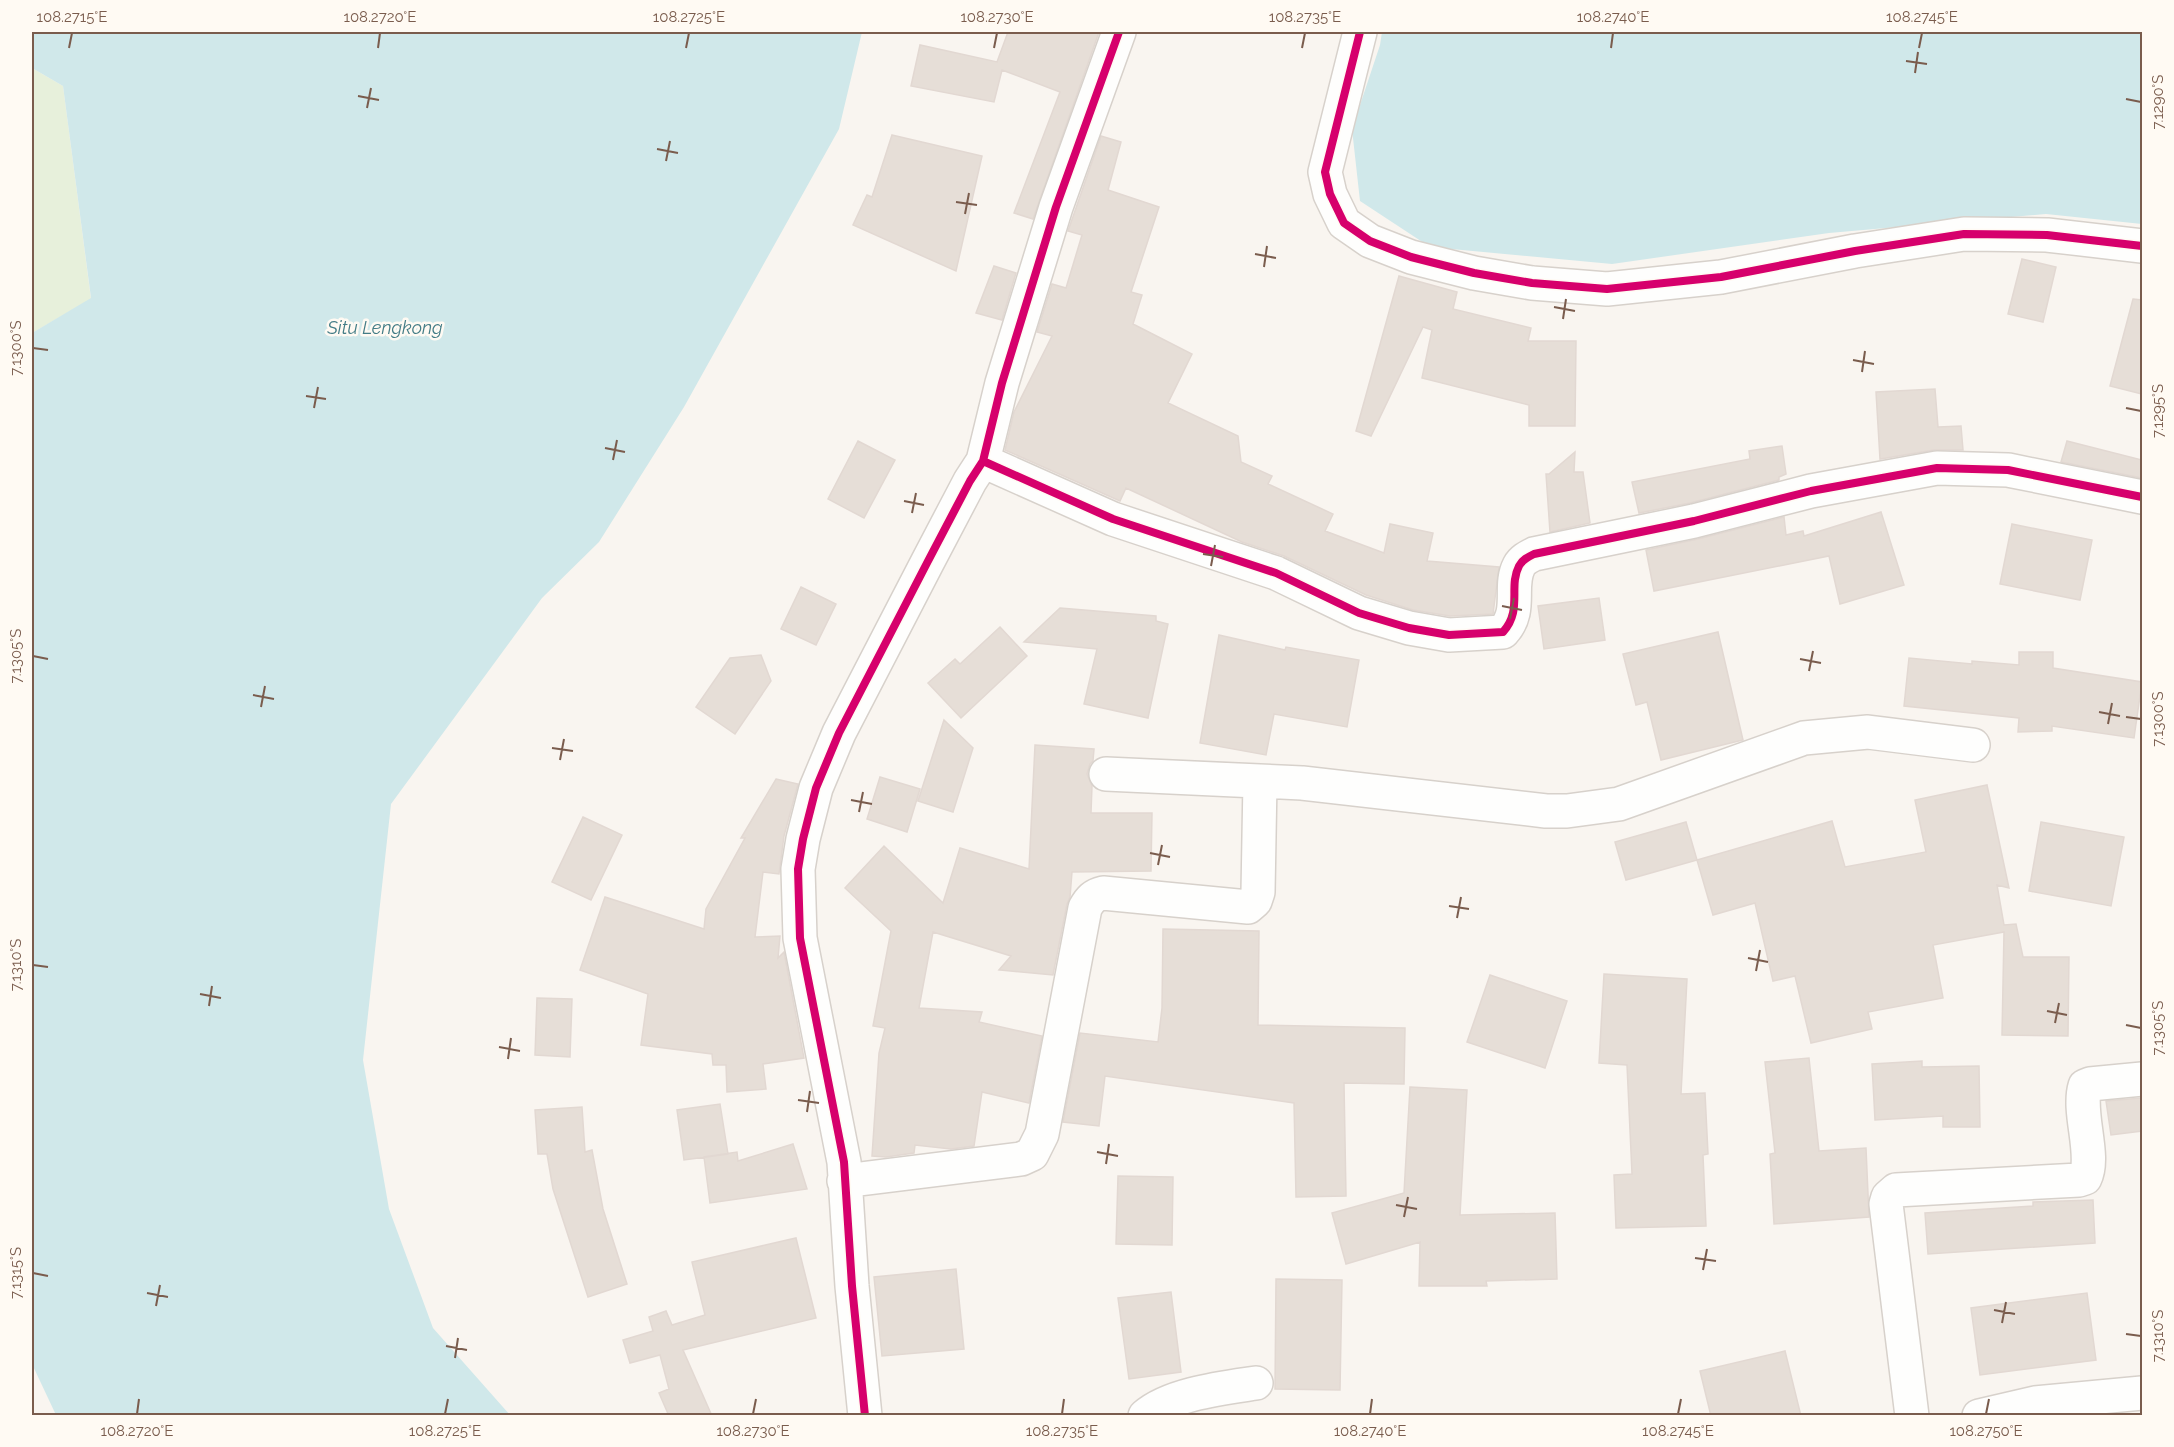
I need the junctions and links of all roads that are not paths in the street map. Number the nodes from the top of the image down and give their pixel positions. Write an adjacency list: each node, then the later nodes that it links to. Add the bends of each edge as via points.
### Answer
1 (1119, 32): 4 (street, via 1056,207 1002,382)
2 (1360, 32): 3 (street, via 1325,172 1344,223 1370,241 1411,257 1532,284 1607,289 1721,277 1964,234 2048,235)
3 (2142, 246)
4 (983, 461): 5 (street, via 1113,519 1276,573 1359,613 1449,635 1503,632 1514,616 1518,568 1534,554 1694,521 1810,491 1937,468 2008,470); 10 (street, via 839,734 816,788 803,839 798,869 800,938 844,1162)
5 (2142, 497)
6 (1973, 745): 8 (street, via 1868,732 1804,738 1619,804 1567,811)
7 (1106, 774): 8 (street)
8 (1260, 780): 10 (street, via 1258,892 1248,907 1103,893 1089,900 1042,1134 1032,1154 1021,1159)
9 (2142, 1079): 15 (street, via 2085,1086 2082,1099 2089,1166 2085,1178 1896,1190 1888,1197)
10 (844, 1181): 13 (street)
11 (1256, 1383): 14 (street, via 1204,1392 1156,1407)
12 (2142, 1393): 16 (street, via 2035,1404)
13 (865, 1416)
14 (1145, 1416)
15 (1912, 1416)
16 (1979, 1416)

